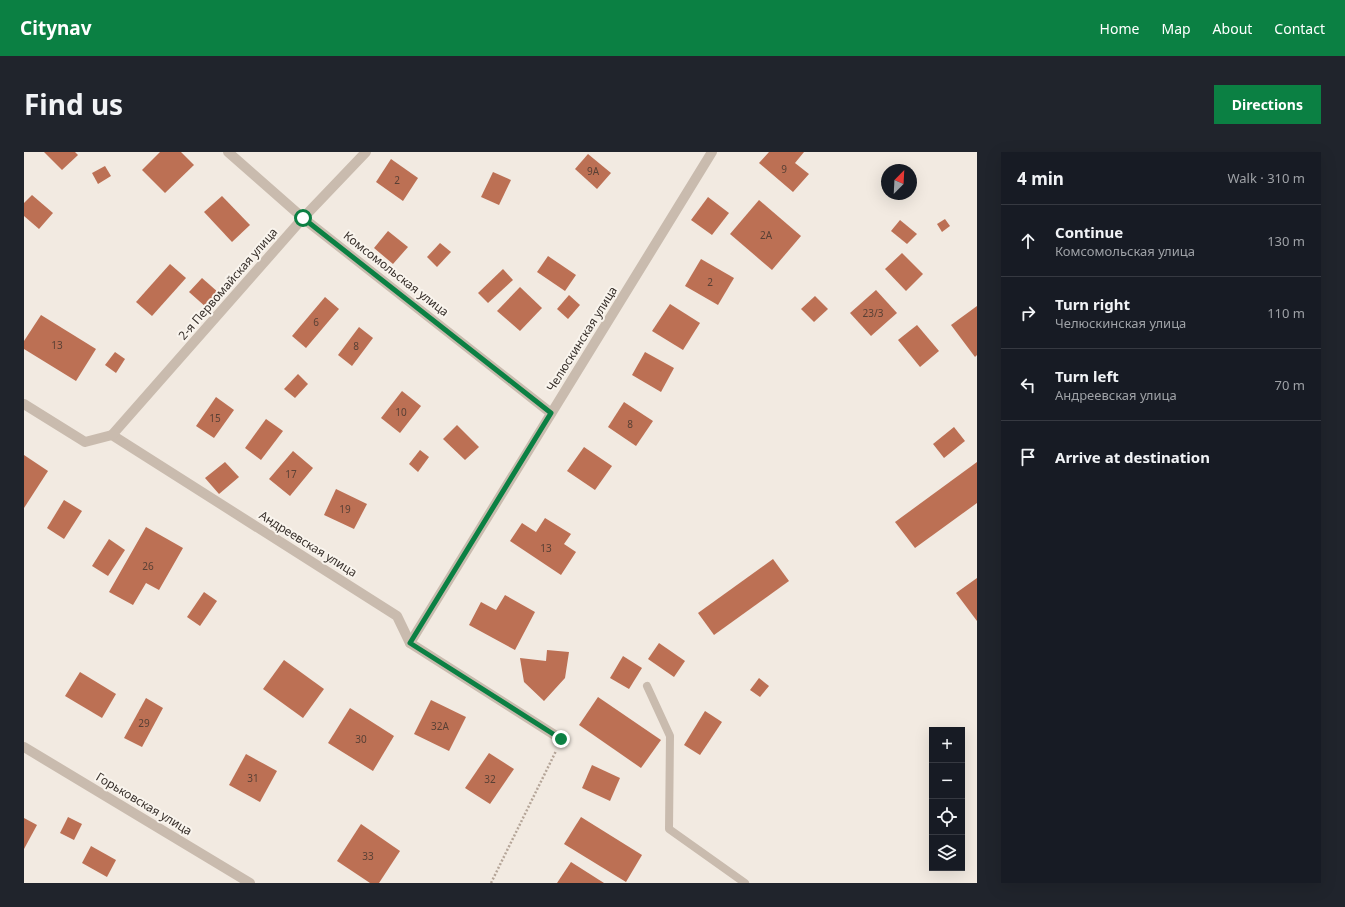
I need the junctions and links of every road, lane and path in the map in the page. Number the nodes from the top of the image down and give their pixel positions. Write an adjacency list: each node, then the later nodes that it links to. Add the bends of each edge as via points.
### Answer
1 (228, 152): 4 (street, Комсомольская улица)
2 (366, 152): 4 (street, 2-я Первомайская улица)
3 (712, 152): 6 (street, Челюскинская улица)
4 (303, 218): 6 (street, Комсомольская улица); 7 (street, 2-я Первомайская улица)
5 (24, 404): 7 (street, via 85,442)
6 (551, 413): 8 (street, Челюскинская улица)
7 (112, 435): 8 (street, Андреевская улица, via 397,616)
8 (410, 643): 10 (street)
9 (648, 686): 14 (lane, via 670,736 669,829)
10 (561, 739): 13 (path)
11 (24, 747): 12 (street, Горьковская улица)
12 (250, 883)
13 (491, 883)
14 (745, 883)

